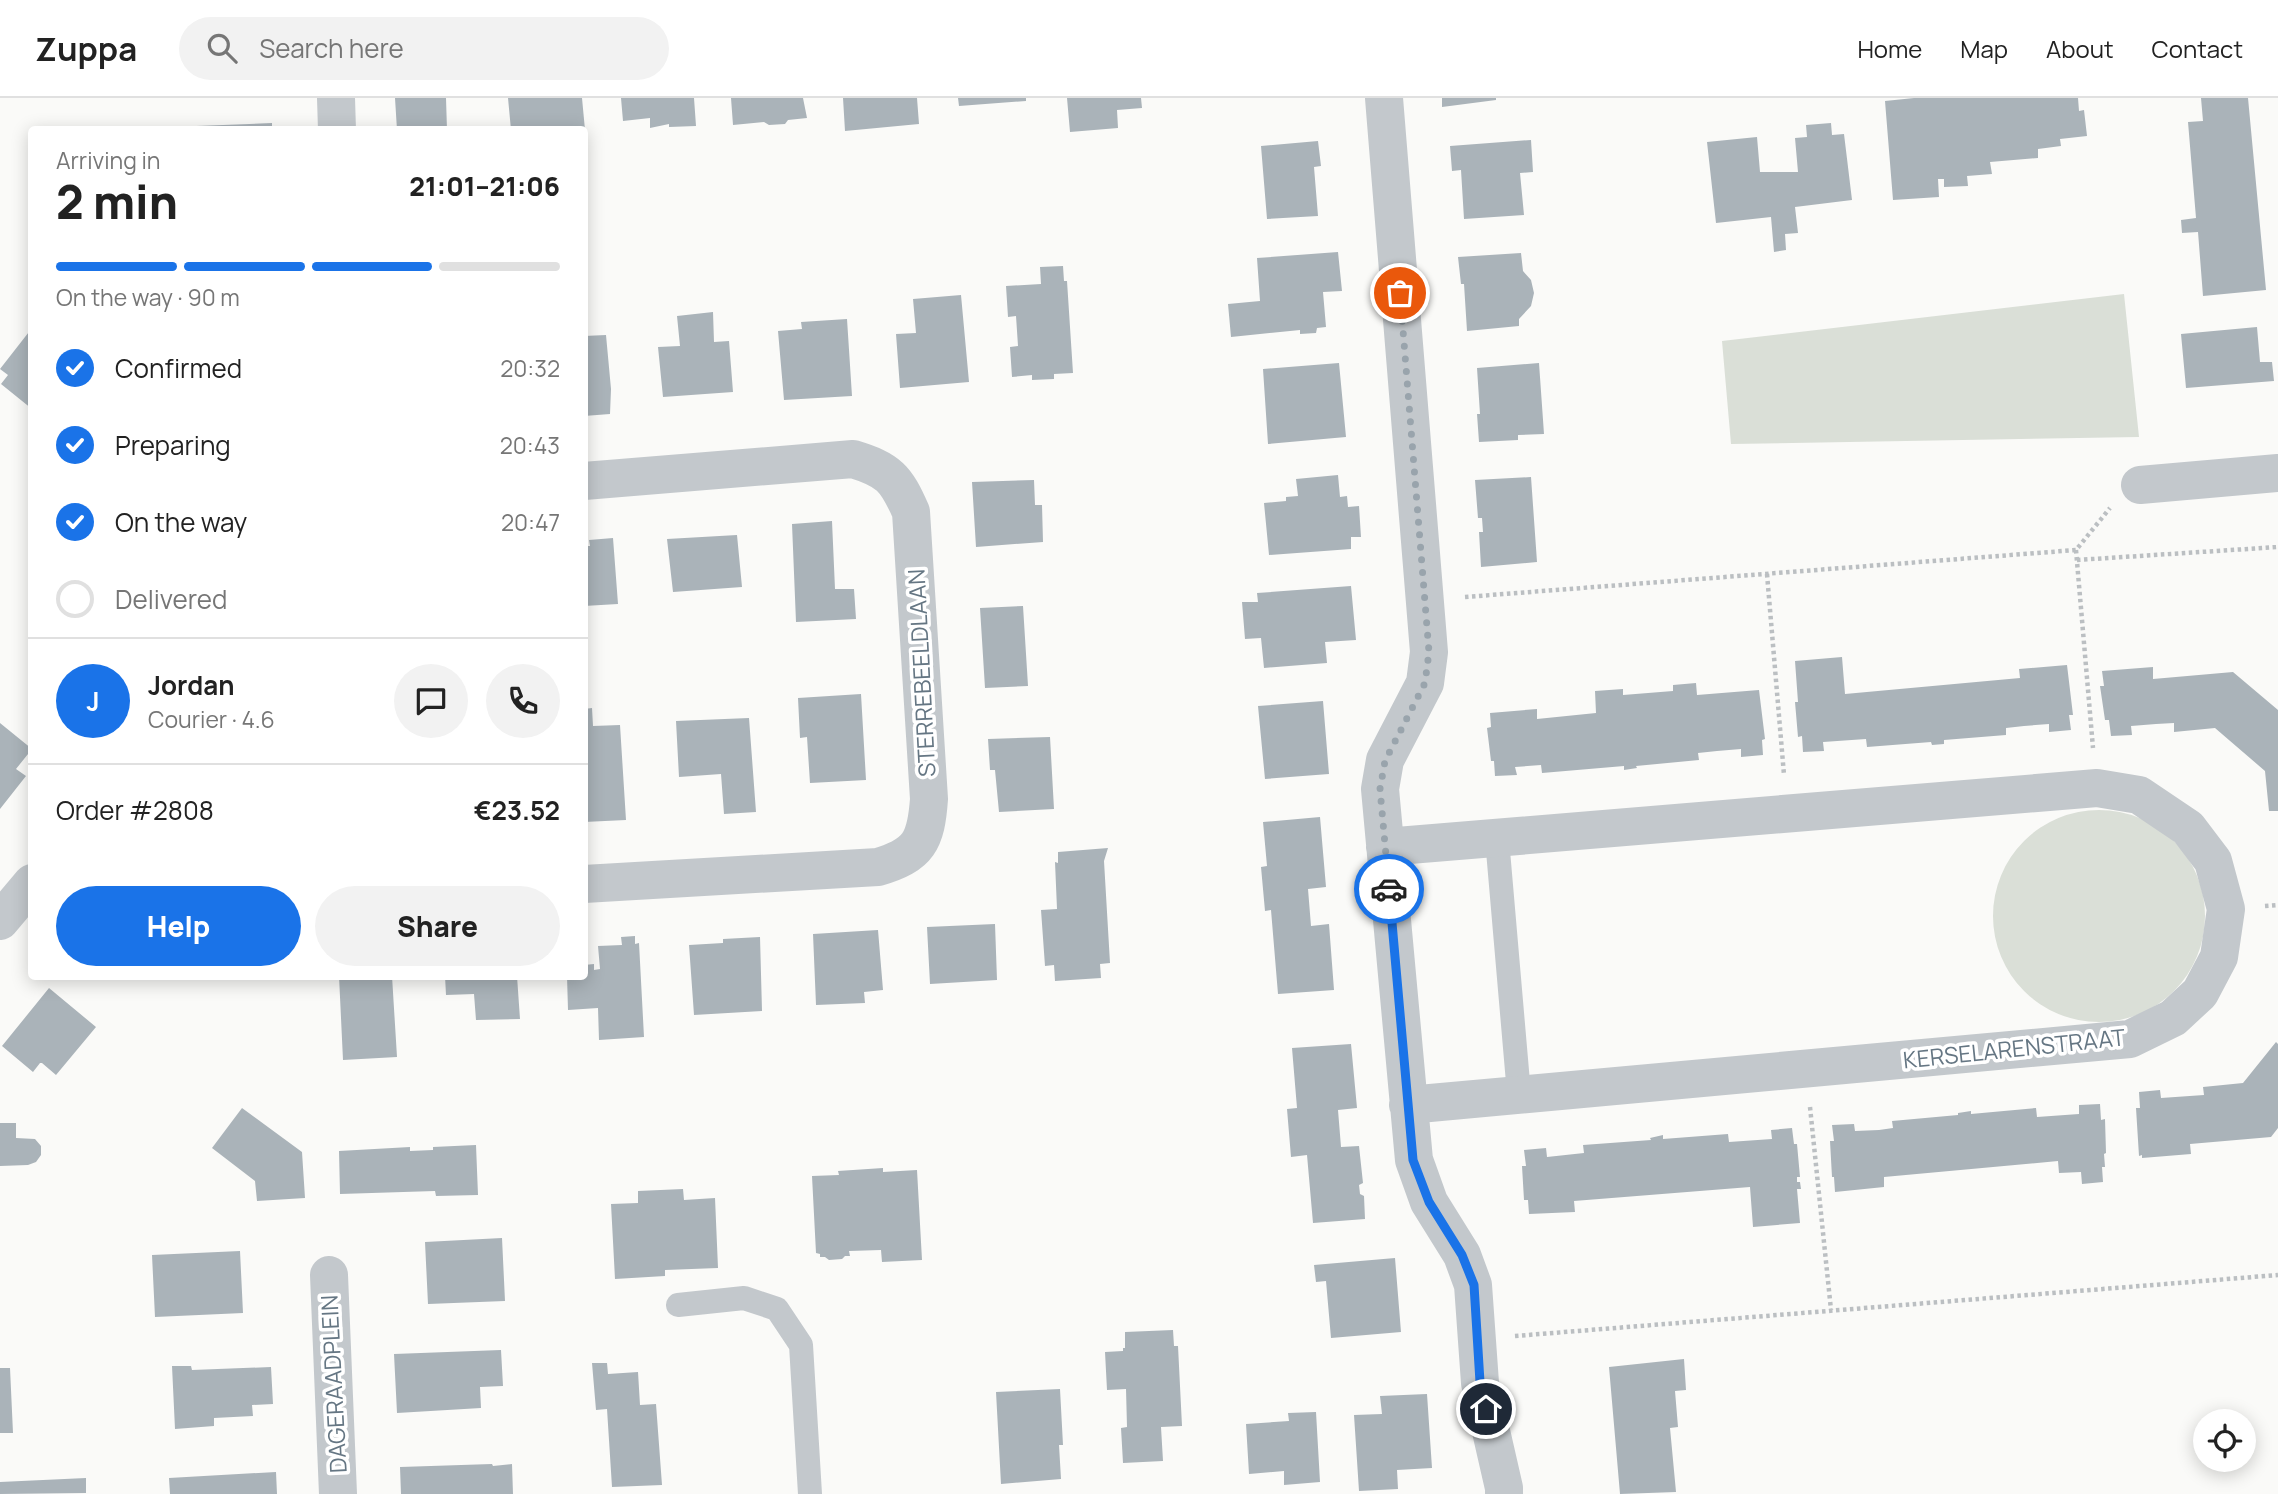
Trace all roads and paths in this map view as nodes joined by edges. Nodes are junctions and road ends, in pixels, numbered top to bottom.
1 (336, 98) edge
2 (1384, 98) edge
3 (337, 126) edge
4 (2278, 472) edge
5 (588, 481) edge
6 (2140, 485) joint
7 (2278, 547) edge
8 (2076, 550) junction
9 (2077, 560) junction
10 (1767, 574) junction
11 (1425, 600) junction
12 (2097, 788) junction
13 (1787, 814) junction
14 (1497, 839) junction
15 (1385, 847) junction
16 (588, 884) edge
17 (28, 888) edge
18 (0, 921) edge
19 (1805, 1068) junction
20 (1519, 1094) junction
21 (1408, 1105) junction
22 (328, 1275) dead end
23 (2278, 1275) edge
24 (678, 1305) dead end
25 (1831, 1310) junction
26 (1476, 1339) junction
27 (338, 1494) edge
28 (810, 1494) edge
29 (1504, 1494) edge

1 - 3 street
2 - 11 street
4 - 6 street
5 - 16 street, STERREBEELDLAAN
6 - 8 path
7 - 9 path
8 - 9 path
8 - 10 path
9 - 12 path
10 - 11 path
10 - 13 path
11 - 15 street
12 - 13 street, KERSELARENSTRAAT
12 - 19 street, KERSELARENSTRAAT
13 - 14 street, KERSELARENSTRAAT
14 - 15 street, KERSELARENSTRAAT
14 - 20 lane
15 - 21 street
17 - 18 street
19 - 20 street, KERSELARENSTRAAT
19 - 25 path
20 - 21 street, KERSELARENSTRAAT
21 - 26 street
22 - 27 street, DAGERAADPLEIN
23 - 25 path
24 - 28 lane
25 - 26 path
26 - 29 street

